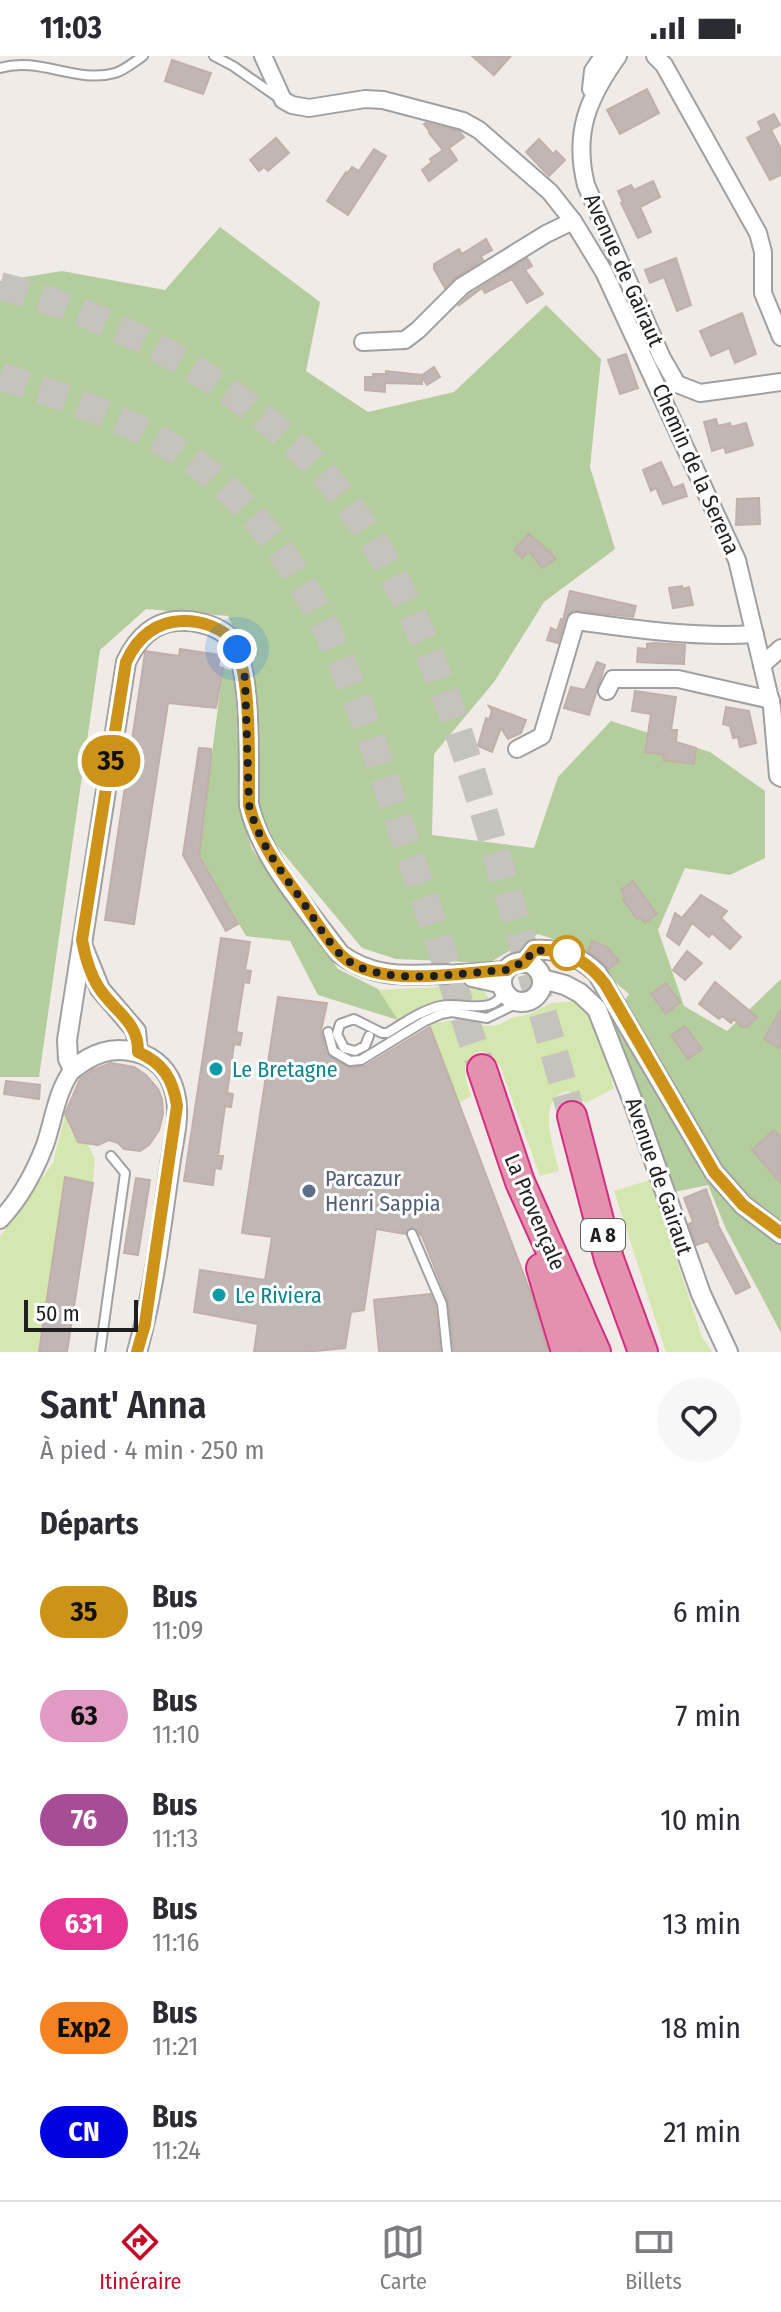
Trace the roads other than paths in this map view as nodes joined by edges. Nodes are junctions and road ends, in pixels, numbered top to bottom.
1 (143, 56) edge
2 (214, 56) edge
3 (263, 56) edge
4 (603, 56) edge
5 (618, 56) edge
6 (655, 56) edge
7 (0, 68) edge
8 (592, 99) junction
9 (283, 100) junction
10 (573, 221) junction
11 (781, 337) edge
12 (363, 342) dead end
13 (781, 382) edge
14 (755, 634) junction
15 (781, 648) edge
16 (762, 665) junction
17 (607, 691) dead end
18 (771, 700) junction
19 (517, 749) dead end
20 (781, 778) edge
21 (82, 940) junction
22 (447, 974) joint
23 (512, 982) junction
24 (540, 986) junction
25 (328, 1032) dead end
26 (369, 1036) dead end
27 (138, 1052) junction
28 (73, 1069) junction
29 (482, 1069) tunnel mouth
30 (572, 1116) tunnel mouth
31 (111, 1156) dead end
32 (520, 1182) junction
33 (0, 1220) edge
34 (412, 1234) dead end
35 (781, 1234) edge
36 (100, 1352) edge
37 (137, 1352) edge
38 (447, 1352) edge
39 (566, 1352) edge
40 (596, 1352) edge
41 (643, 1352) edge
42 (728, 1352) edge

1 - 7 lane
2 - 9 lane
3 - 9 street
4 - 8 street
5 - 8 street, Avenue de Gairaut
6 - 11 street
8 - 13 street, Avenue de Gairaut
9 - 10 street, Chemin de la Serena
10 - 12 street
10 - 14 street, Chemin de la Serena
14 - 16 street, Chemin de la Serena
14 - 19 street
15 - 16 street
16 - 18 street, Chemin de la Serena
17 - 18 street
18 - 20 street, Chemin de la Serena
21 - 22 street
21 - 27 street
21 - 28 street
22 - 23 street
23 - 24 street
23 - 24 street
23 - 25 lane
23 - 26 lane
23 - 35 street, Avenue de Gairaut
24 - 42 street, Avenue de Gairaut
27 - 28 street
27 - 37 street
28 - 33 street
29 - 32 highway, La Provençale / A 8
30 - 41 highway, A 8
31 - 36 lane
32 - 39 highway
32 - 40 highway, La Provençale / A 8
34 - 38 lane

